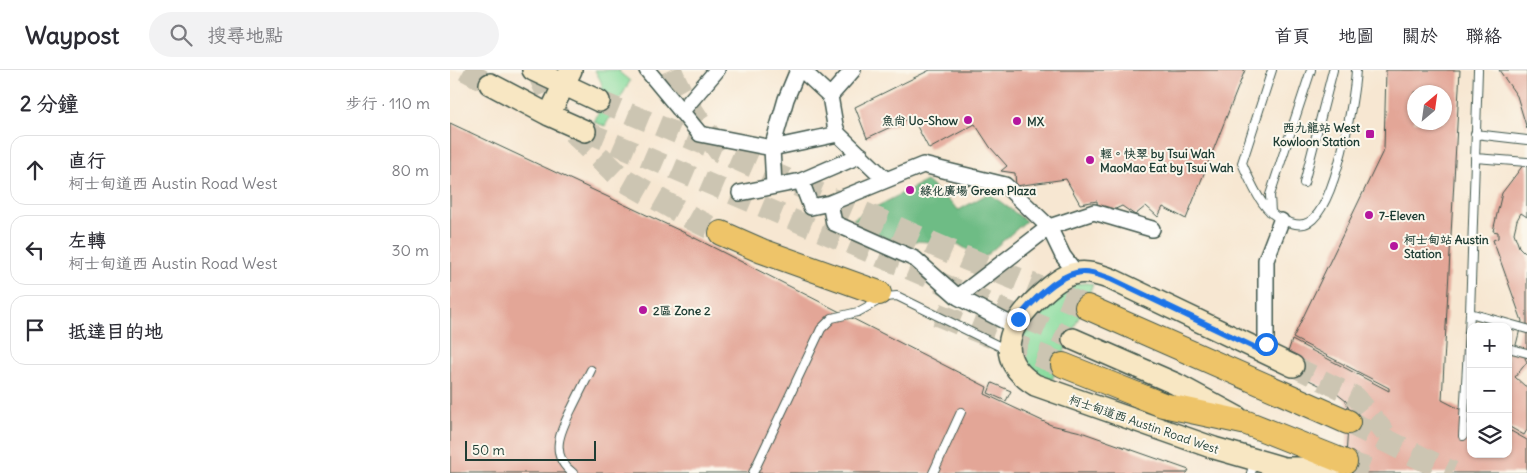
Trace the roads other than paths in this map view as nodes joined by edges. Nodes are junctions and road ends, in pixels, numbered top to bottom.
1 (717, 70) edge
2 (800, 70) edge
3 (852, 70) edge
4 (1272, 70) edge
5 (1311, 70) edge
6 (1333, 70) edge
7 (1356, 70) edge
8 (1478, 70) edge
9 (538, 71) edge
10 (653, 72) edge
11 (567, 77) edge
12 (490, 84) tunnel mouth
13 (830, 96) junction
14 (599, 101) tunnel mouth
15 (681, 112) junction
16 (549, 115) junction
17 (585, 130) tunnel mouth
18 (838, 134) junction
19 (1475, 134) junction
20 (1527, 140) edge
21 (772, 148) junction
22 (861, 155) junction
23 (1475, 158) junction
24 (1527, 162) edge
25 (886, 180) junction
26 (801, 181) junction
27 (1304, 183) dead end
28 (774, 186) junction
29 (740, 193) dead end
30 (830, 204) junction
31 (1276, 217) junction
32 (1049, 227) junction
33 (1152, 229) dead end
34 (721, 233) tunnel mouth
35 (1076, 272) junction
36 (879, 294) dead end
37 (958, 297) junction
38 (1087, 307) tunnel mouth
39 (1470, 313) junction
40 (1470, 323) edge
41 (1014, 326) junction
42 (1527, 328) edge
43 (1073, 339) tunnel mouth
44 (1512, 349) edge
45 (1009, 351) junction
46 (1264, 352) junction
47 (1527, 353) edge
48 (1062, 364) tunnel mouth
49 (1293, 366) tunnel mouth
50 (1468, 368) edge
51 (591, 370) dead end
52 (961, 412) dead end
53 (1348, 422) tunnel mouth
54 (1247, 423) junction
55 (1463, 436) dead end
56 (1345, 462) joint
57 (1253, 467) edge
58 (572, 473) edge
59 (753, 473) edge
60 (933, 473) edge

1 - 15 street
2 - 13 street
2 - 21 street
3 - 13 street
4 - 31 lane
5 - 31 lane
6 - 27 lane
7 - 31 lane
8 - 19 lane
9 - 11 street
10 - 15 street
11 - 14 street
11 - 16 street
12 - 16 street
13 - 18 street
15 - 21 street
16 - 17 street
18 - 21 street
18 - 22 street
19 - 20 lane
19 - 23 lane
21 - 28 street
22 - 25 street
22 - 26 street
23 - 24 lane
23 - 39 lane
25 - 30 street
25 - 32 street
26 - 28 street
26 - 30 street
28 - 29 street
30 - 37 street
31 - 46 street
32 - 33 street
32 - 35 street
32 - 37 street
34 - 36 main road
35 - 41 street
35 - 46 street
37 - 41 street
38 - 53 main road
39 - 40 lane
39 - 42 lane
41 - 45 street
43 - 54 street, 柯士甸道西 Austin Road West
44 - 47 lane
45 - 57 street, 柯士甸道西 Austin Road West
45 - 59 lane
46 - 49 street
48 - 54 main road
50 - 55 lane
51 - 58 lane
52 - 60 lane
54 - 56 main road, 柯士甸道西 Austin Road West
56 - 57 street, 柯士甸道西 Austin Road West

